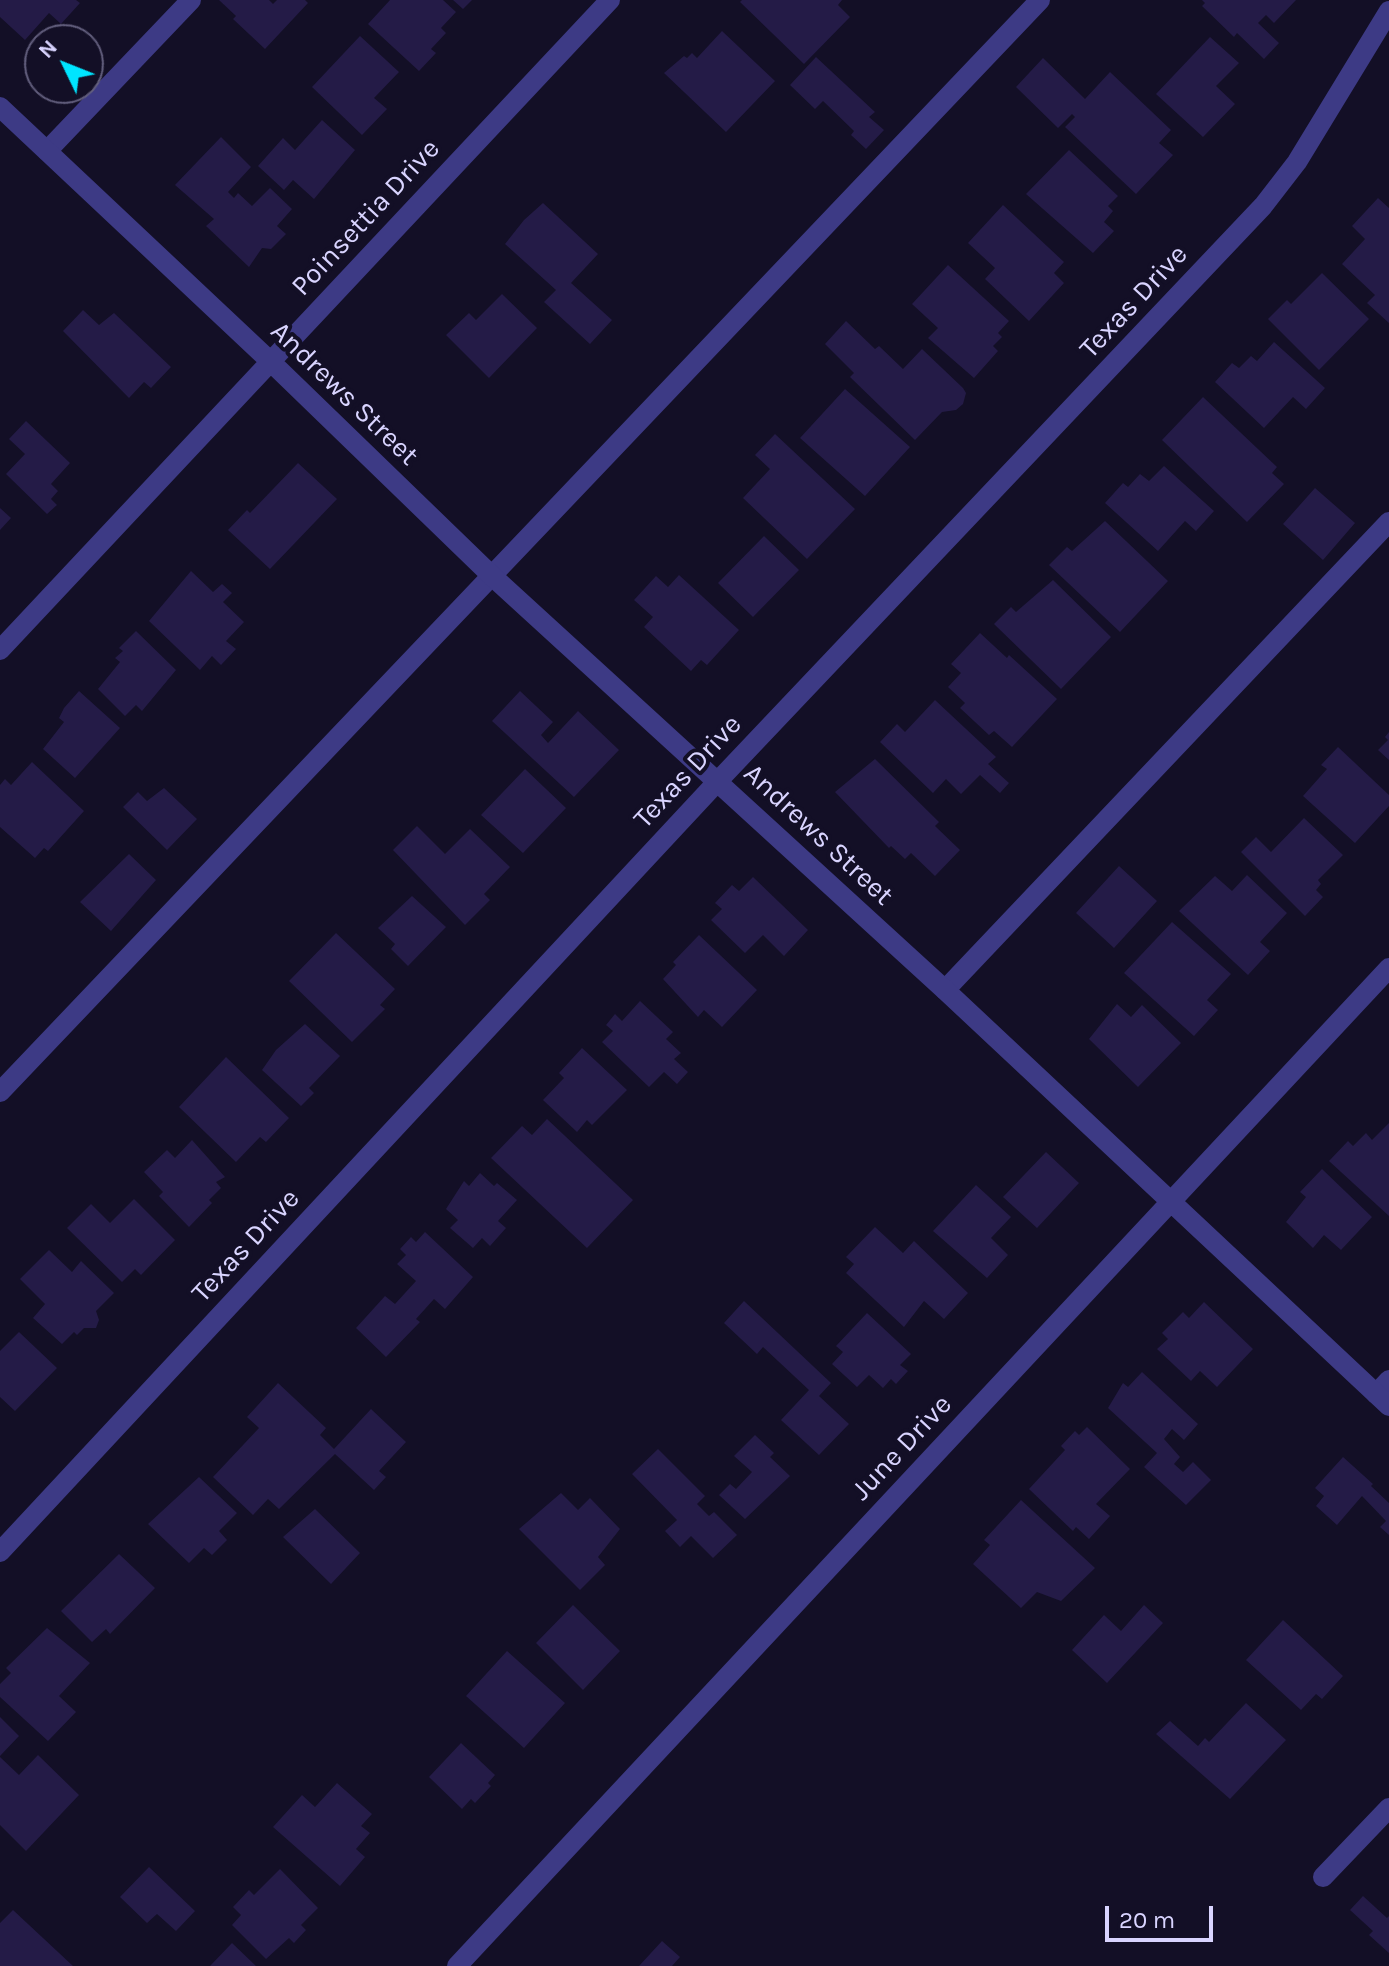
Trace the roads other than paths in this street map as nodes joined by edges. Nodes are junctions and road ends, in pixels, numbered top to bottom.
1 (191, 0) edge
2 (610, 0) edge
3 (1040, 0) edge
4 (1389, 11) edge
5 (0, 107) edge
6 (47, 151) junction
7 (270, 361) junction
8 (1389, 522) edge
9 (491, 575) junction
10 (0, 650) edge
11 (718, 781) junction
12 (1389, 968) edge
13 (945, 990) junction
14 (0, 1092) edge
15 (1170, 1202) junction
16 (1385, 1393) edge
17 (0, 1552) edge
18 (1389, 1808) edge
19 (1323, 1877) dead end
20 (457, 1966) edge

1 - 6 street
2 - 7 street, Poinsettia Drive
3 - 9 street
4 - 11 street, Texas Drive
5 - 6 street, Andrews Street
6 - 7 street, Andrews Street
7 - 9 street, Andrews Street
7 - 10 street, Poinsettia Drive
8 - 13 street
9 - 11 street, Andrews Street
9 - 14 street
11 - 13 street, Andrews Street
11 - 17 street, Texas Drive
12 - 15 street, June Drive
13 - 15 street, Andrews Street
15 - 16 street, Andrews Street
15 - 20 street, June Drive
18 - 19 street

